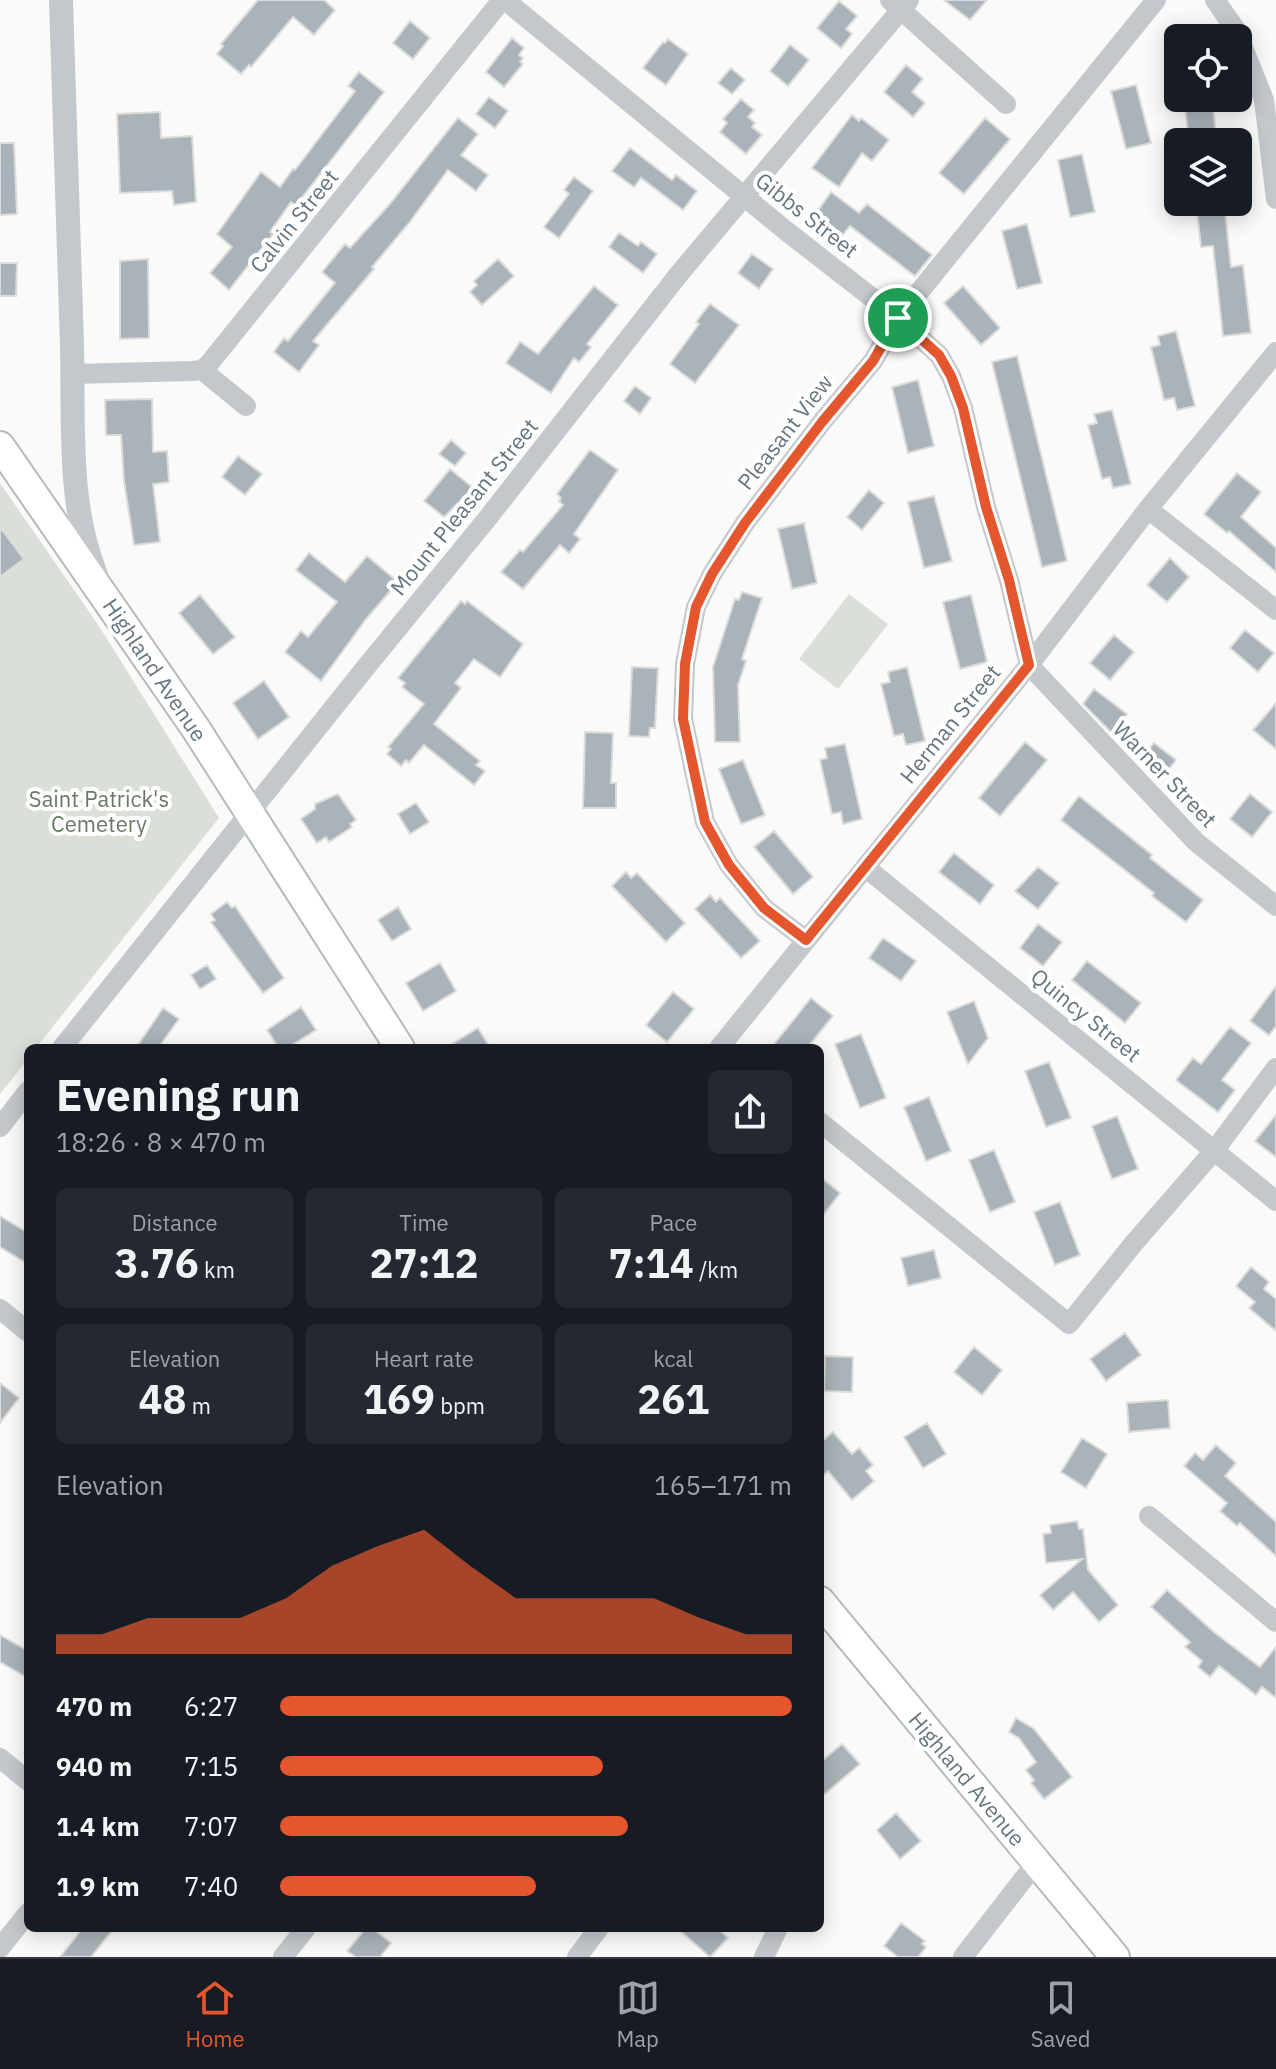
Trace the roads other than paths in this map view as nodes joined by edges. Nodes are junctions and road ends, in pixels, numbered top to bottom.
1 (61, 0) edge
2 (504, 0) edge
3 (1156, 0) edge
4 (1215, 0) edge
5 (900, 3) edge
6 (1006, 104) dead end
7 (744, 196) junction
8 (1276, 199) edge
9 (898, 318) junction
10 (1276, 352) edge
11 (202, 370) junction
12 (73, 374) junction
13 (246, 406) dead end
14 (0, 446) edge
15 (1148, 509) junction
16 (105, 597) junction
17 (1276, 610) edge
18 (1029, 665) junction
19 (250, 814) junction
20 (865, 867) junction
21 (1276, 906) edge
22 (806, 940) junction
23 (65, 1044) edge
24 (397, 1044) edge
25 (727, 1044) edge
26 (1276, 1068) edge
27 (24, 1096) edge
28 (824, 1125) edge
29 (0, 1127) edge
30 (1214, 1151) junction
31 (1276, 1201) edge
32 (0, 1309) edge
33 (24, 1329) edge
34 (1149, 1516) dead end
35 (824, 1606) edge
36 (1276, 1622) edge
37 (0, 1758) edge
38 (24, 1778) edge
39 (1036, 1863) junction
40 (24, 1918) edge
41 (303, 1932) edge
42 (596, 1932) edge
43 (776, 1932) edge
44 (0, 1948) edge
45 (283, 1957) edge
46 (577, 1957) edge
47 (764, 1957) edge
48 (963, 1957) edge
49 (1115, 1957) edge

1 - 12 street, Highland Avenue
2 - 7 street, Gibbs Street
2 - 11 street, Calvin Street
3 - 9 street, Pleasant View
4 - 8 street
5 - 6 street
5 - 7 street, Mount Pleasant Street
7 - 9 street, Gibbs Street
7 - 19 street, Mount Pleasant Street
9 - 18 street, Gibbs Street
9 - 22 street, Pleasant View
10 - 15 street, Herman Street
11 - 12 street
11 - 13 street
12 - 16 street, Highland Avenue
14 - 16 main road
15 - 17 street
15 - 18 street, Herman Street
16 - 19 main road, Highland Avenue
18 - 20 street, Herman Street
18 - 21 street, Warner Street
19 - 23 street, Mount Pleasant Street
19 - 24 main road, Highland Avenue
20 - 22 street, Herman Street
20 - 30 street, Quincy Street
22 - 25 street, Herman Street
26 - 30 street
27 - 29 street
28 - 30 street
30 - 31 street, Quincy Street
32 - 33 street
34 - 36 street
35 - 39 main road, Highland Avenue
37 - 38 street
39 - 48 street
39 - 49 main road, Highland Avenue
40 - 44 street
41 - 45 street
42 - 46 street
43 - 47 street

